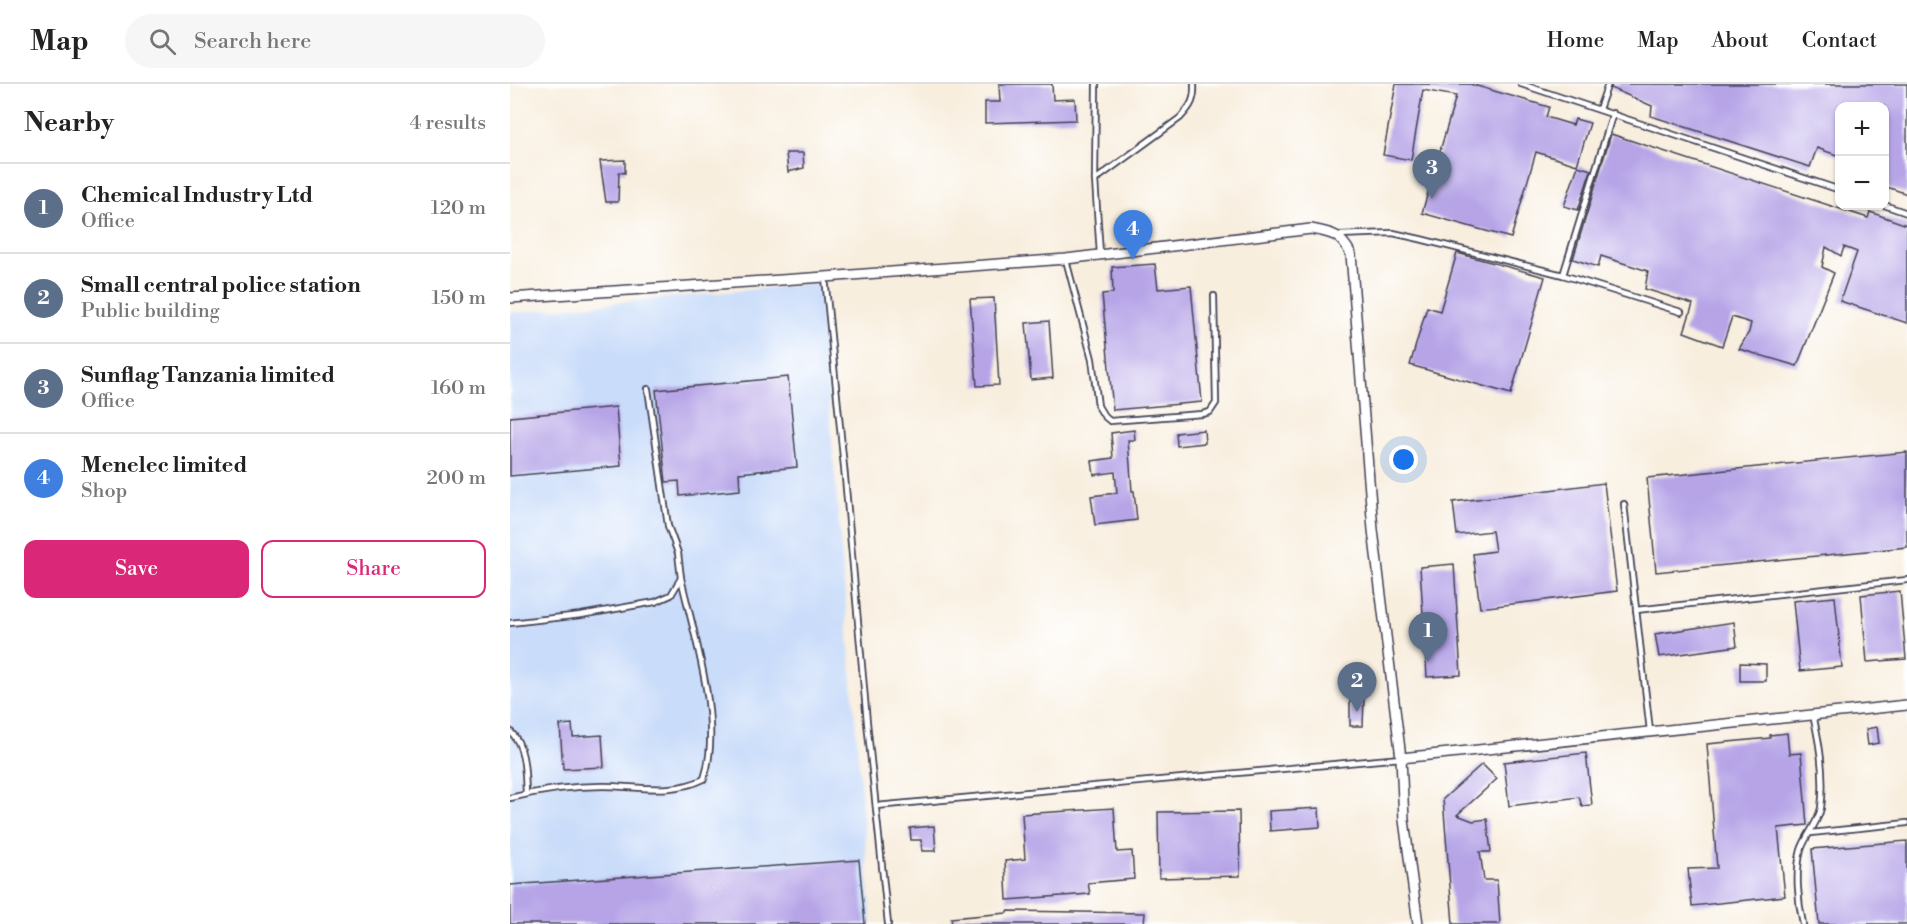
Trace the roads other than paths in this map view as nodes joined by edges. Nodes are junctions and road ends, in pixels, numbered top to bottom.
1 (1096, 84) edge
2 (1194, 84) edge
3 (1521, 84) edge
4 (1608, 84) edge
5 (1599, 109) junction
6 (1613, 113) junction
7 (1095, 180) junction
8 (1835, 189) edge
9 (1889, 207) edge
10 (1907, 213) edge
11 (1336, 235) junction
12 (1100, 254) junction
13 (1066, 259) junction
14 (1563, 275) junction
15 (825, 278) junction
16 (1214, 296) dead end
17 (510, 298) edge
18 (1681, 312) dead end
19 (648, 389) dead end
20 (1624, 504) dead end
21 (681, 578) junction
22 (1907, 580) edge
23 (1636, 610) junction
24 (510, 623) edge
25 (1907, 705) edge
26 (1813, 715) junction
27 (510, 731) edge
28 (1650, 732) junction
29 (1401, 758) junction
30 (526, 794) junction
31 (510, 798) edge
32 (876, 806) junction
33 (1907, 824) edge
34 (1811, 833) junction
35 (888, 924) edge
36 (1418, 924) edge
37 (1803, 924) edge

1 - 7 lane
2 - 7 lane
3 - 5 lane
4 - 5 lane
5 - 6 lane
6 - 8 lane
6 - 14 lane
7 - 12 lane
9 - 10 lane
11 - 12 street
11 - 14 lane
11 - 29 street
12 - 13 street
13 - 15 street
13 - 16 lane
14 - 18 lane
15 - 17 street
15 - 32 lane
19 - 21 lane
20 - 23 lane
21 - 24 lane
21 - 30 lane
22 - 23 lane
23 - 28 lane
25 - 26 street
26 - 28 street
26 - 34 lane
27 - 30 lane
28 - 29 street
29 - 32 lane
29 - 36 street
30 - 31 lane
32 - 35 lane
33 - 34 lane
34 - 37 lane

